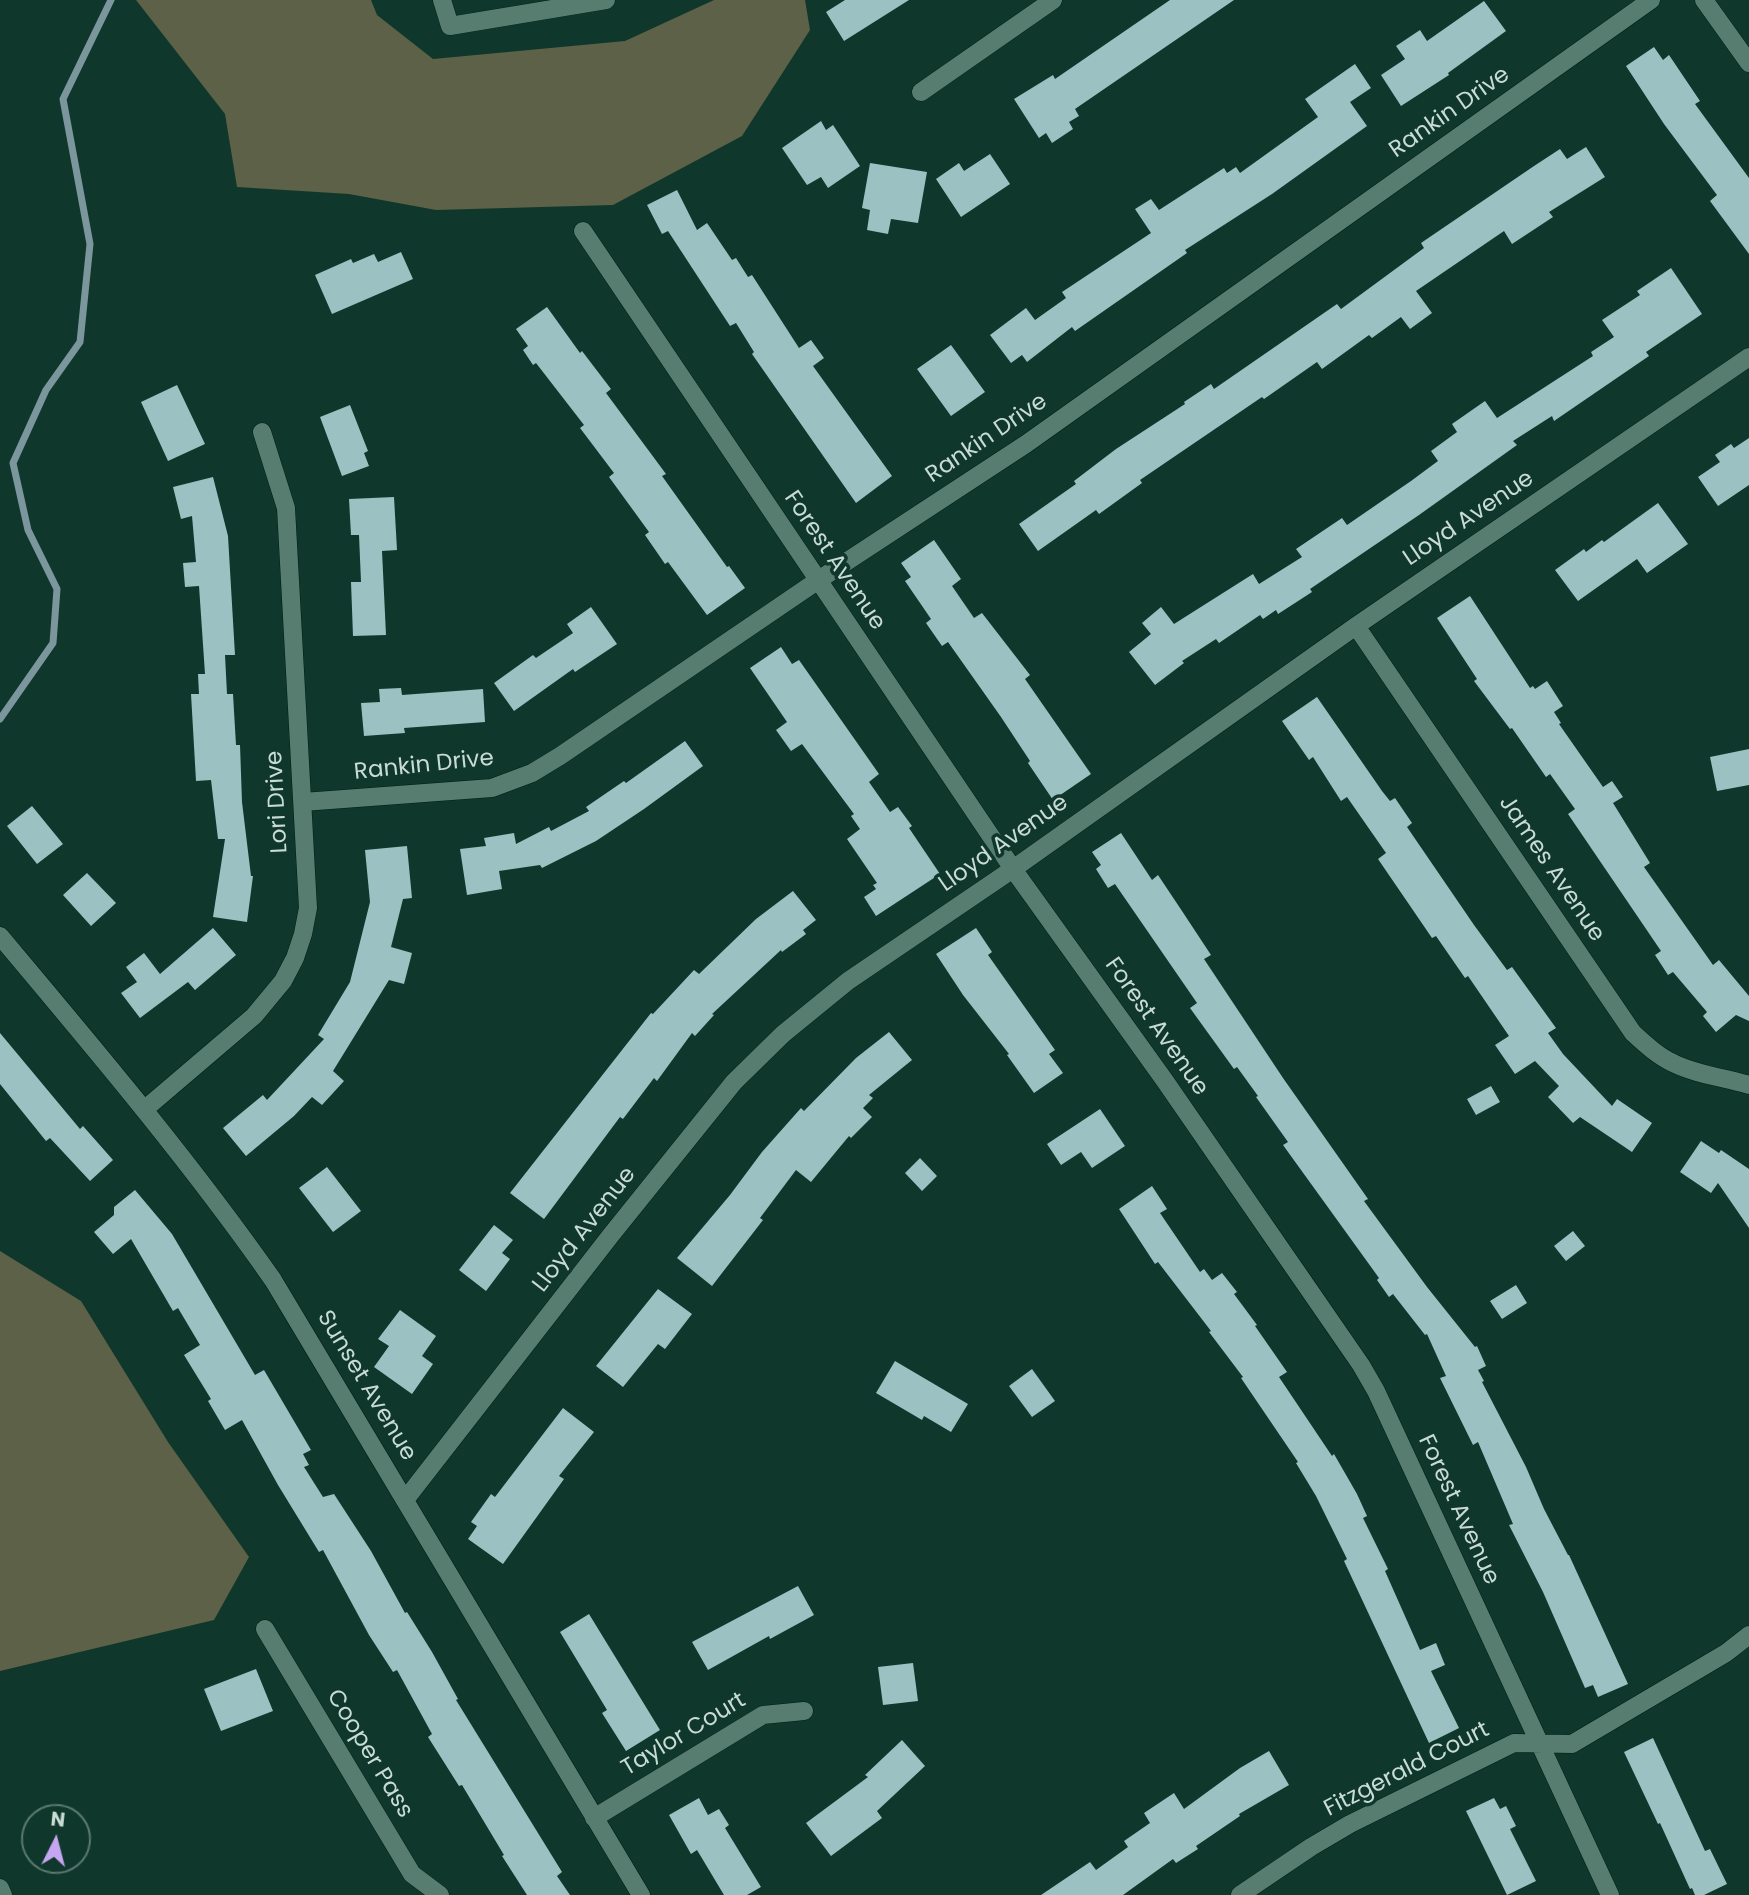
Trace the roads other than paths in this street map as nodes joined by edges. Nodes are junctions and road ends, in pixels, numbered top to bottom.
1 (442, 0) edge
2 (606, 0) edge
3 (1054, 0) edge
4 (1651, 0) edge
5 (1704, 0) edge
6 (1749, 63) edge
7 (921, 92) dead end
8 (583, 232) dead end
9 (1749, 357) edge
10 (262, 432) dead end
11 (817, 581) junction
12 (1356, 626) junction
13 (303, 802) junction
14 (1013, 869) junction
15 (0, 936) edge
16 (1749, 1085) edge
17 (145, 1108) junction
18 (405, 1500) junction
19 (265, 1629) dead end
20 (1749, 1635) edge
21 (804, 1711) dead end
22 (1539, 1743) junction
23 (594, 1818) junction
24 (0, 1888) edge
25 (3, 1895) edge
26 (440, 1895) edge
27 (641, 1895) edge
28 (1240, 1895) edge
29 (1610, 1895) edge

1 - 2 street
3 - 7 street
4 - 11 street, Rankin Drive
5 - 6 street
8 - 11 street, Forest Avenue
9 - 12 street, Lloyd Avenue
10 - 13 street, Lori Drive
11 - 13 street, Rankin Drive
11 - 14 street, Forest Avenue
12 - 14 street, Lloyd Avenue
12 - 16 street, James Avenue
13 - 17 street, Lori Drive
14 - 18 street, Lloyd Avenue
14 - 22 street, Forest Avenue
15 - 17 street, Sunset Avenue
17 - 18 street, Sunset Avenue
18 - 23 street, Sunset Avenue
19 - 26 street, Cooper Pass
20 - 22 street, Fitzgerald Court
21 - 23 street, Taylor Court
22 - 28 street, Fitzgerald Court
22 - 29 street, Forest Avenue
23 - 27 street, Sunset Avenue
24 - 25 street

